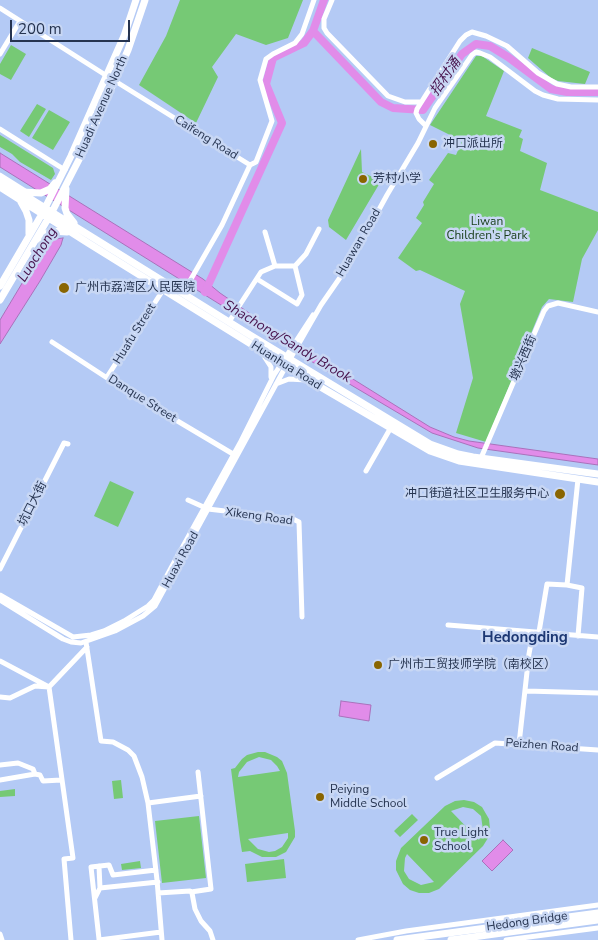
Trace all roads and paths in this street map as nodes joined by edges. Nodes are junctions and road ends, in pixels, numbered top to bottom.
1 (136, 0) edge
2 (145, 0) edge
3 (314, 0) edge
4 (332, 0) edge
5 (0, 8) edge
6 (20, 21) junction
7 (0, 54) edge
8 (107, 76) junction
9 (114, 81) junction
10 (598, 86) edge
11 (598, 100) edge
12 (420, 104) junction
13 (426, 126) junction
14 (0, 129) edge
15 (250, 166) junction
16 (0, 175) edge
17 (64, 179) junction
18 (0, 180) edge
19 (0, 187) edge
20 (23, 193) junction
21 (47, 213) junction
22 (59, 224) junction
23 (71, 229) junction
24 (319, 229) dead end
25 (265, 232) dead end
26 (32, 239) junction
27 (275, 266) junction
28 (295, 266) junction
29 (257, 279) junction
30 (0, 286) edge
31 (163, 290) junction
32 (183, 294) junction
33 (0, 300) edge
34 (598, 312) edge
35 (229, 322) junction
36 (52, 342) dead end
37 (259, 349) junction
38 (287, 358) junction
39 (107, 377) junction
40 (310, 381) junction
41 (273, 383) junction
42 (390, 429) junction
43 (68, 444) dead end
44 (233, 454) junction
45 (482, 455) junction
46 (366, 470) dead end
47 (598, 474) edge
48 (578, 479) junction
49 (598, 482) edge
50 (188, 500) dead end
51 (206, 508) junction
52 (0, 570) edge
53 (567, 586) junction
54 (0, 595) edge
55 (0, 600) edge
56 (302, 617) dead end
57 (448, 625) dead end
58 (536, 632) junction
59 (578, 636) junction
60 (598, 637) edge
61 (86, 645) junction
62 (0, 660) edge
63 (49, 687) junction
64 (526, 690) junction
65 (598, 693) edge
66 (0, 696) edge
67 (519, 744) junction
68 (598, 750) edge
69 (0, 765) edge
70 (198, 772) dead end
71 (35, 774) junction
72 (436, 778) dead end
73 (0, 780) edge
74 (61, 780) junction
75 (201, 796) junction
76 (148, 803) junction
77 (100, 866) junction
78 (156, 870) junction
79 (158, 882) junction
80 (100, 888) junction
81 (191, 892) junction
82 (158, 894) junction
83 (94, 898) junction
84 (598, 905) edge
85 (592, 906) junction
86 (598, 911) edge
87 (598, 920) edge
88 (598, 927) edge
89 (161, 932) junction
90 (480, 932) junction
91 (0, 934) edge
92 (2, 940) edge
93 (71, 940) edge
94 (99, 940) edge
95 (162, 940) edge
96 (213, 940) edge
97 (358, 940) edge
98 (397, 940) edge
99 (451, 940) edge
100 (506, 940) edge

1 - 8 main road, Huadi Avenue North
2 - 9 main road, Huadi Avenue North
3 - 15 street
4 - 12 street
5 - 6 street
6 - 7 street
6 - 8 street
8 - 17 main road, Huadi Avenue North
9 - 15 street, Caifeng Road
9 - 17 main road, Huadi Avenue North
10 - 12 street
11 - 13 street, Huawan Road
12 - 13 street
13 - 38 street, Huawan Road
14 - 17 street
15 - 32 street, Caifeng Road
16 - 20 street
17 - 20 main road
17 - 21 main road, Huadi Avenue North
17 - 23 main road
18 - 20 main road, Huanhua Road
19 - 20 main road, Huanhua Road
20 - 21 main road, Huanhua Road
20 - 21 main road, Huanhua Road
20 - 26 main road
21 - 22 main road, Huanhua Road
21 - 26 main road, Huadi Avenue North
22 - 23 main road
22 - 23 main road, Huanhua Road
22 - 26 main road
23 - 31 main road, Huanhua Road
23 - 32 main road, Huanhua Road
24 - 28 street
25 - 27 street
26 - 30 main road
26 - 33 main road
27 - 28 street
27 - 29 street
28 - 29 street
29 - 35 street
31 - 37 main road, Huanhua Road
31 - 39 street, Huafu Street
32 - 35 main road, Huanhua Road
34 - 45 street, 墩兴西街
35 - 38 main road, Huanhua Road
36 - 39 street, Danque Street
37 - 38 main road, Huanhua Road
37 - 41 street
38 - 40 main road, Huanhua Road
38 - 41 street, Huaxi Road
38 - 45 main road, Huanhua Road
39 - 44 street, Danque Street
40 - 41 street
40 - 42 main road, Huanhua Road
41 - 44 street, Huaxi Road
41 - 51 street, Huaxi Road
42 - 46 street
42 - 48 main road, Huanhua Road
43 - 52 street, 坑口大街
44 - 51 street, Huaxi Road
45 - 47 main road, Huanhua Road
48 - 49 main road, Huanhua Road
48 - 53 street
50 - 51 street, Xikeng Road
51 - 54 street, Huaxi Road
51 - 56 street, Xikeng Road
51 - 61 street, Huaxi Road
53 - 58 street
53 - 59 street
55 - 61 street, Huaxi Road
57 - 58 street
58 - 59 street
58 - 64 street
59 - 60 street
61 - 63 street
61 - 76 street
62 - 63 street
63 - 66 street
63 - 74 street
64 - 65 street
64 - 67 street
67 - 68 street, Peizhen Road
67 - 72 street, Peizhen Road
69 - 71 street
70 - 75 street
71 - 73 street
71 - 74 street
74 - 93 street
75 - 76 street
75 - 81 street
76 - 78 street
77 - 78 street
77 - 80 street
77 - 83 street
78 - 79 street
79 - 80 street
79 - 82 street
80 - 83 street
81 - 82 street
81 - 96 street
82 - 89 street
83 - 94 street
84 - 85 street
85 - 86 street
85 - 97 street
86 - 90 main road, Hedong Bridge
87 - 90 main road, Hedong Bridge
88 - 100 street
89 - 94 street
89 - 95 street
90 - 98 main road, Hedong Bridge
90 - 99 main road, Hedong Bridge
91 - 92 street

